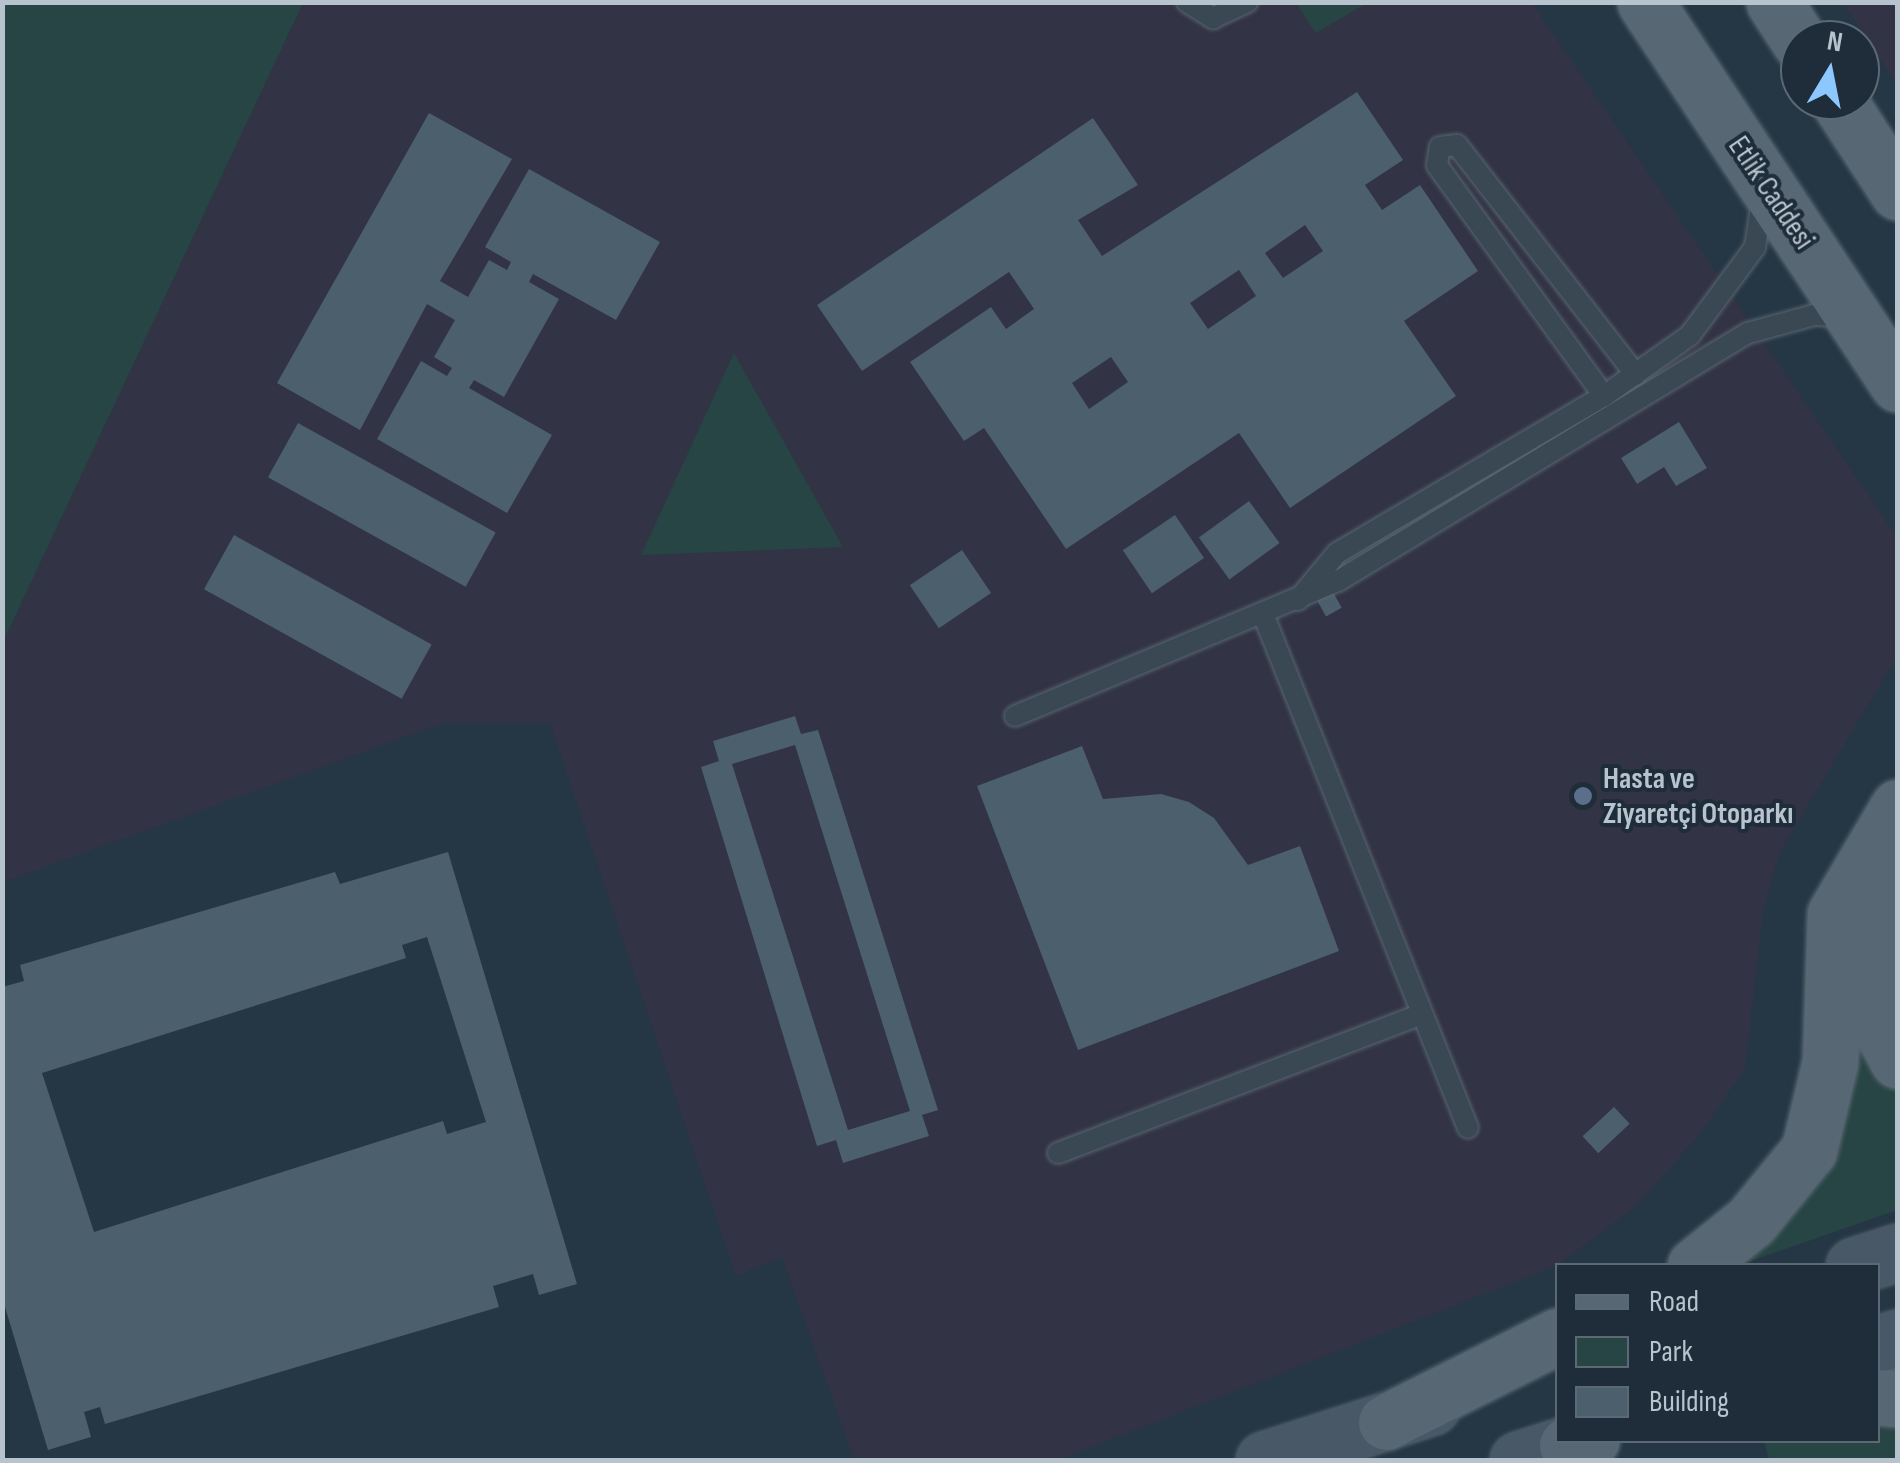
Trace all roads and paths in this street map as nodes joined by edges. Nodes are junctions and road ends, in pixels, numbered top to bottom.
1 (1187, 2) edge
2 (1248, 2) edge
3 (1645, 2) edge
4 (1851, 120) edge
5 (1761, 179) junction
6 (1898, 192) edge
7 (1852, 316) junction
8 (1636, 375) junction
9 (1898, 384) edge
10 (1604, 396) junction
11 (1298, 600) junction
12 (1263, 614) junction
13 (1015, 716) dead end
14 (1898, 807) edge
15 (1898, 891) edge
16 (1420, 1015) junction
17 (1898, 1061) edge
18 (1468, 1128) dead end
19 (1058, 1153) dead end
20 (1898, 1252) edge
21 (1699, 1263) edge
22 (1863, 1263) edge
23 (1555, 1338) edge
24 (1555, 1365) edge
25 (1386, 1422) junction
26 (1264, 1460) edge

1 - 2 lane
3 - 5 main road, Etlik Caddesi
4 - 6 main road
5 - 7 main road, Etlik Caddesi
5 - 8 lane
7 - 9 main road, Etlik Caddesi
7 - 11 lane
8 - 10 lane
8 - 10 lane
10 - 11 lane
11 - 12 lane
12 - 13 lane
12 - 16 lane
14 - 21 main road
15 - 17 main road
16 - 18 lane
16 - 19 lane
20 - 22 main road
23 - 25 main road
24 - 25 main road
25 - 26 main road

